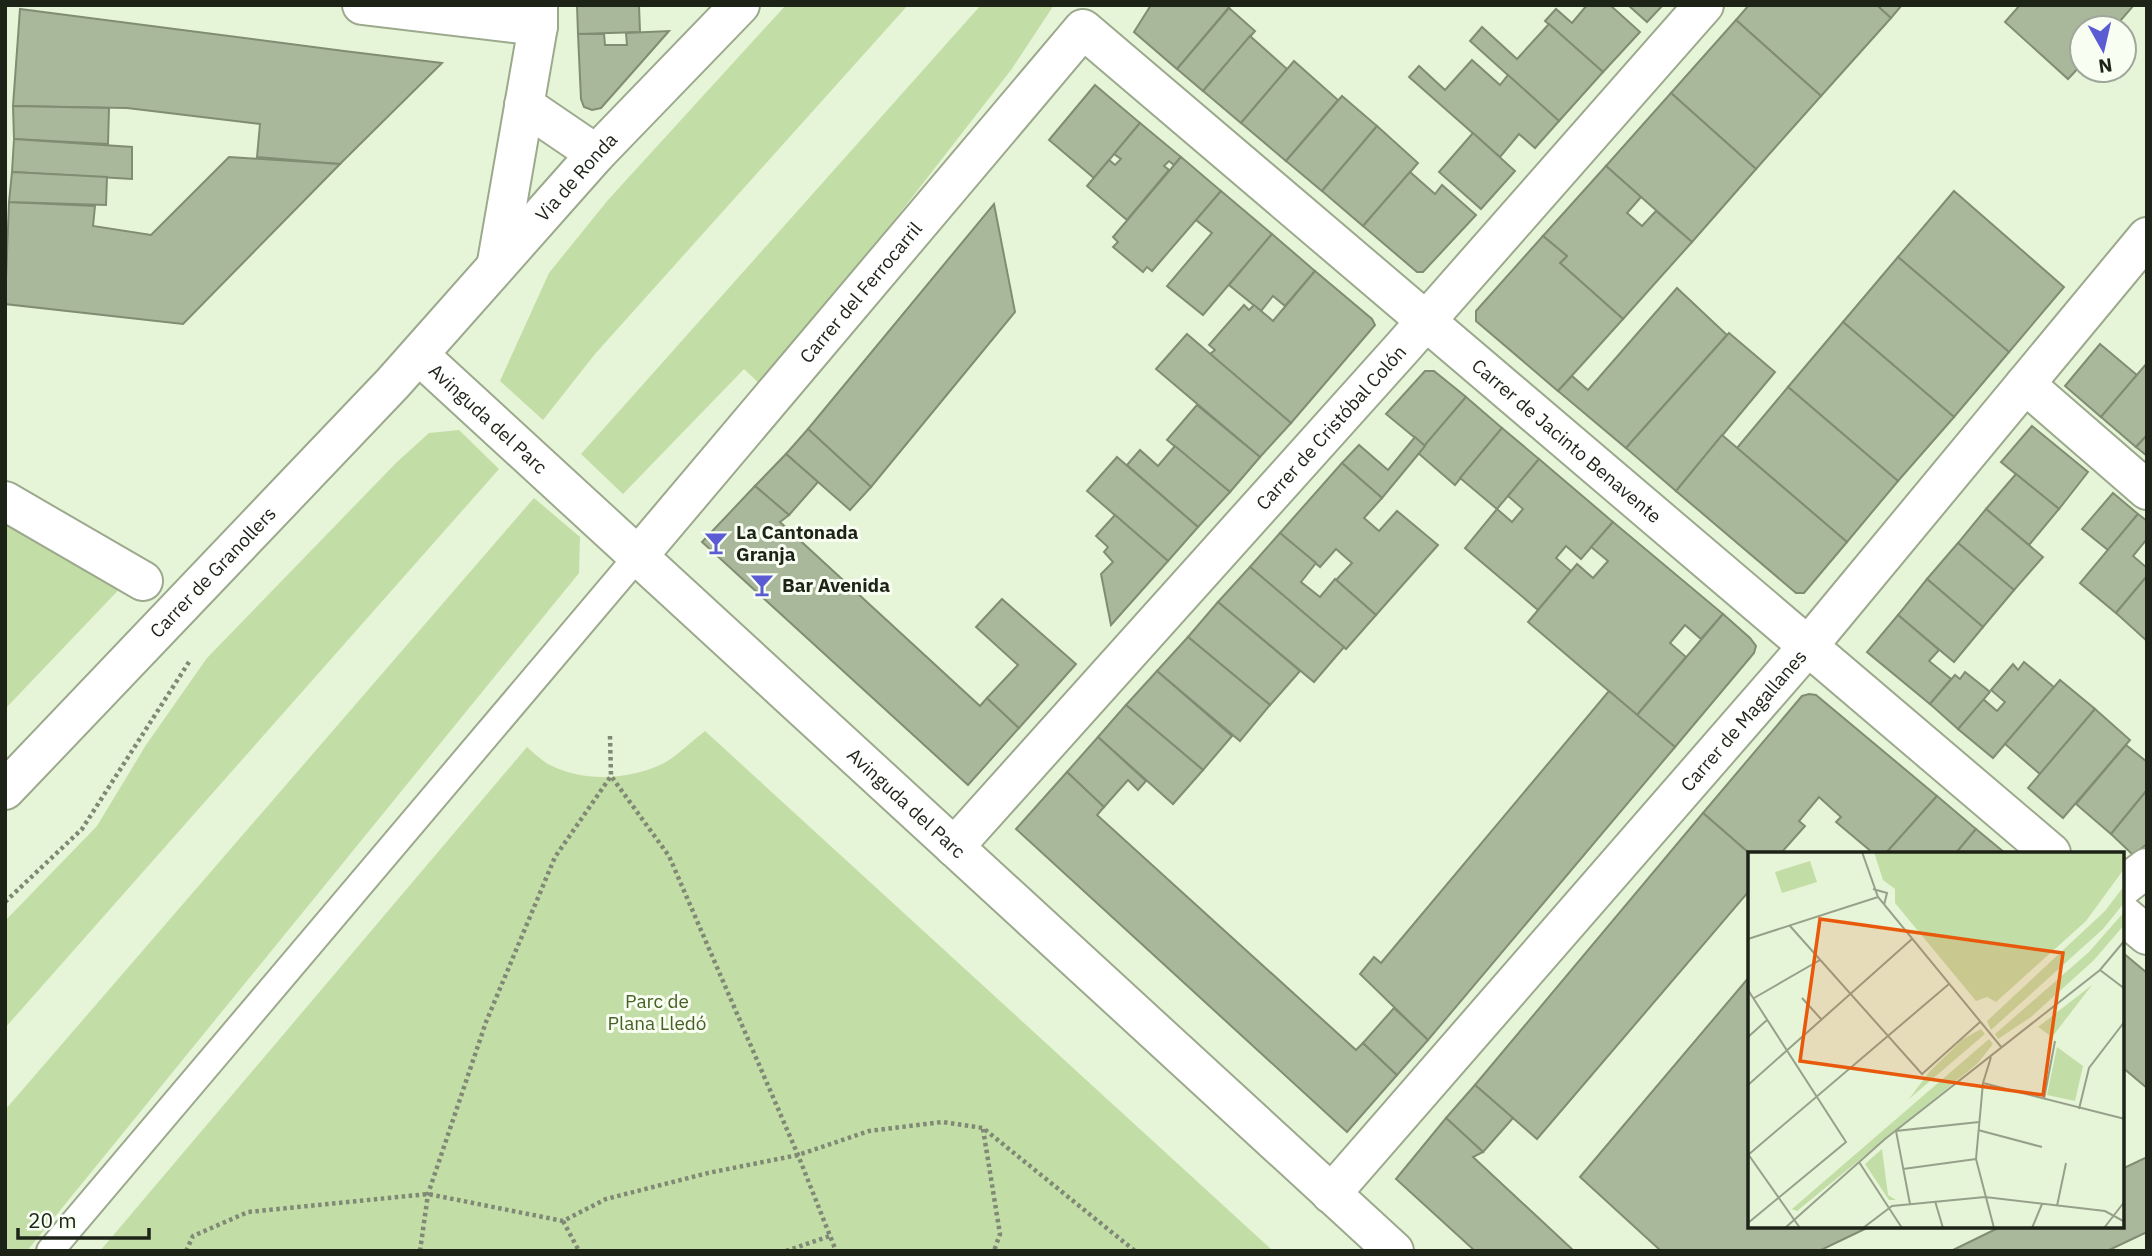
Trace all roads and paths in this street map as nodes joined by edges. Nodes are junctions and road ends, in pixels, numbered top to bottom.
1 (362, 5) edge
2 (740, 5) edge
3 (1704, 5) edge
4 (538, 16) edge
5 (1083, 29) joint
6 (524, 105) junction
7 (596, 154) junction
8 (2147, 237) edge
9 (497, 262) junction
10 (1426, 321) junction
11 (419, 355) junction
12 (2025, 384) junction
13 (2147, 490) edge
14 (5, 501) edge
15 (638, 556) junction
16 (142, 581) dead end
17 (1808, 646) junction
18 (195, 652) dead end
19 (610, 736) dead end
20 (611, 776) junction
21 (5, 790) edge
22 (954, 846) junction
23 (2050, 852) edge
24 (2147, 868) edge
25 (2124, 885) edge
26 (5, 902) edge
27 (2124, 916) edge
28 (2147, 935) edge
29 (983, 1128) junction
30 (799, 1155) junction
31 (428, 1194) junction
32 (1332, 1194) junction
33 (563, 1221) junction
34 (830, 1236) junction
35 (50, 1251) edge
36 (186, 1251) edge
37 (420, 1251) edge
38 (579, 1251) edge
39 (786, 1251) edge
40 (836, 1251) edge
41 (994, 1251) edge
42 (1135, 1251) edge
43 (1394, 1251) edge

1 - 4 street
2 - 7 street, Via de Ronda
3 - 10 street, Carrer de Cristóbal Colón
4 - 6 street
5 - 10 street, Carrer de Jacinto Benavente
5 - 15 street, Carrer del Ferrocarril
6 - 7 street
6 - 9 street
7 - 9 street, Via de Ronda
8 - 12 street, Carrer de Magallanes
9 - 11 street, Via de Ronda
10 - 17 street, Carrer de Jacinto Benavente
10 - 22 street, Carrer de Cristóbal Colón
11 - 15 street, Avinguda del Parc
11 - 21 street, Carrer de Granollers
12 - 13 street
12 - 17 street, Carrer de Magallanes
14 - 16 street
15 - 22 street, Avinguda del Parc
15 - 35 lane
17 - 23 street, Carrer de Jacinto Benavente
17 - 32 street, Carrer de Magallanes
18 - 26 path
19 - 20 path
20 - 30 path
20 - 31 path
22 - 32 street, Avinguda del Parc
24 - 25 street
27 - 28 street
29 - 30 path
29 - 41 path
29 - 42 path
30 - 33 path
30 - 34 path
31 - 33 path
31 - 36 path
31 - 37 path
32 - 43 street, Avinguda del Parc
33 - 38 path
34 - 39 path
34 - 40 path

